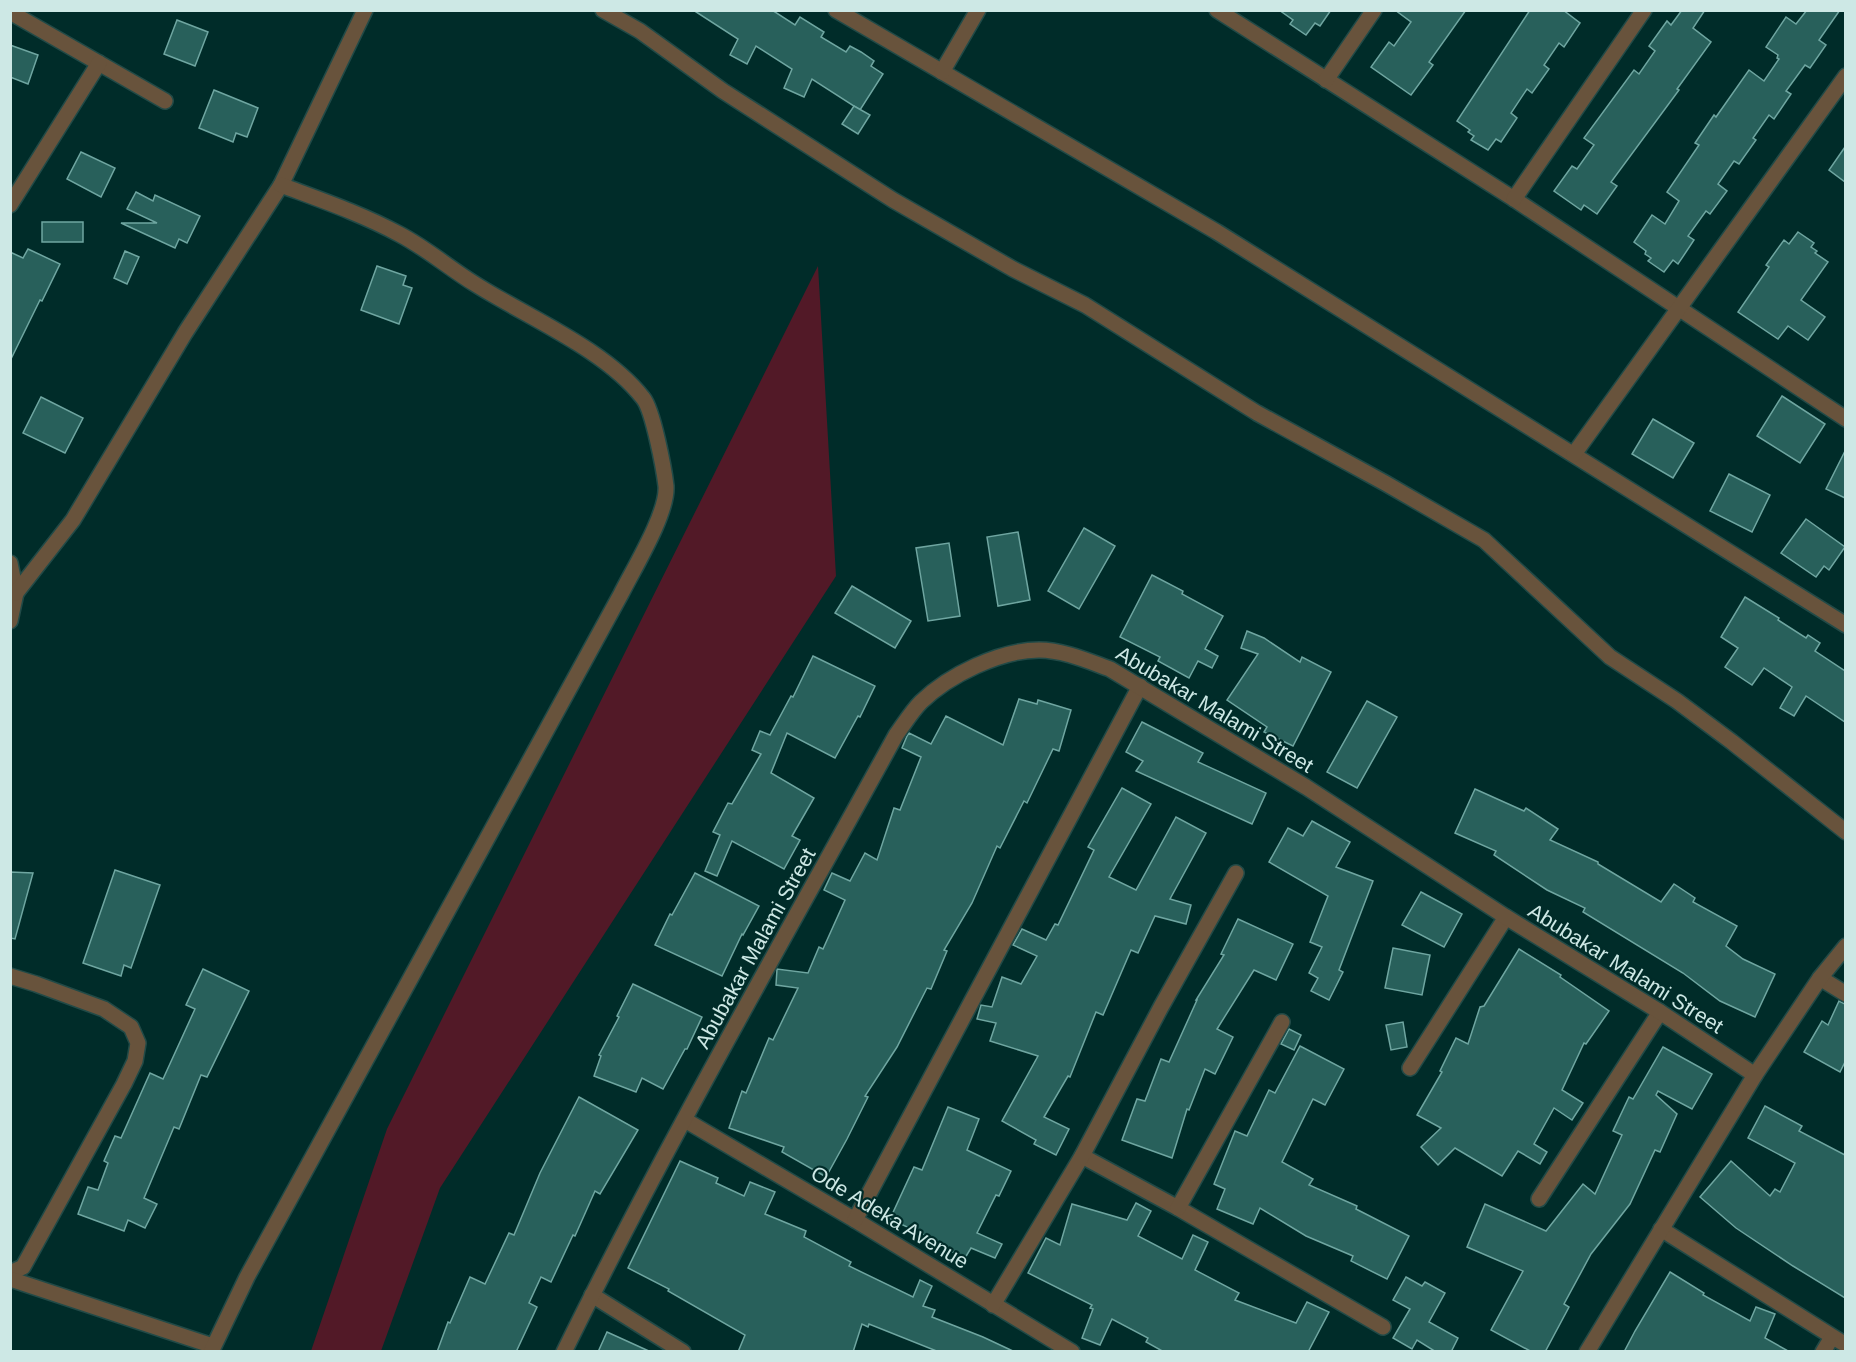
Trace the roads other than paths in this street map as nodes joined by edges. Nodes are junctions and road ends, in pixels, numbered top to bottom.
1 (365, 10) edge
2 (603, 10) edge
3 (836, 10) edge
4 (978, 10) edge
5 (1217, 10) edge
6 (1374, 10) edge
7 (1644, 10) edge
8 (10, 12) edge
9 (99, 63) junction
10 (942, 72) junction
11 (1845, 76) edge
12 (1326, 80) junction
13 (165, 101) dead end
14 (282, 185) junction
15 (1514, 199) junction
16 (10, 206) edge
17 (1678, 308) junction
18 (1845, 419) edge
19 (1574, 454) junction
20 (10, 563) edge
21 (16, 593) junction
22 (10, 621) edge
23 (1845, 625) edge
24 (1140, 686) junction
25 (1845, 832) edge
26 (1236, 873) dead end
27 (1506, 917) junction
28 (1845, 946) edge
29 (10, 976) edge
30 (1820, 978) junction
31 (1845, 994) edge
32 (1659, 1012) junction
33 (1282, 1022) dead end
34 (1410, 1068) dead end
35 (1755, 1075) junction
36 (685, 1120) junction
37 (1083, 1156) junction
38 (1539, 1199) dead end
39 (1178, 1208) junction
40 (855, 1220) junction
41 (1661, 1229) junction
42 (10, 1273) edge
43 (10, 1279) edge
44 (592, 1295) junction
45 (993, 1305) junction
46 (1383, 1328) dead end
47 (1839, 1341) edge
48 (212, 1349) edge
49 (564, 1352) edge
50 (683, 1352) edge
51 (1072, 1352) edge
52 (1587, 1352) edge
53 (1823, 1352) edge

1 - 14 street
2 - 25 street
3 - 10 street
4 - 10 street
5 - 12 street
6 - 12 street
7 - 15 street
8 - 9 street
9 - 13 street
9 - 16 street
10 - 19 street
11 - 17 street
12 - 15 street
14 - 21 street
14 - 48 street
15 - 17 street
17 - 18 street
17 - 19 street
19 - 23 street
20 - 21 street
21 - 22 street
24 - 27 street, Abubakar Malami Street
24 - 36 street, Abubakar Malami Street
24 - 40 street
26 - 37 street
27 - 32 street, Abubakar Malami Street
27 - 34 street
28 - 30 street
29 - 42 street
30 - 31 street
30 - 35 street
32 - 35 street, Abubakar Malami Street
32 - 38 street
33 - 39 street
35 - 41 street
36 - 40 street, Ode Adeka Avenue
36 - 44 street, Abubakar Malami Street
37 - 39 street
37 - 45 street
39 - 46 street
40 - 45 street, Ode Adeka Avenue
41 - 47 street
41 - 52 street
43 - 48 street
44 - 49 street, Abubakar Malami Street
44 - 50 street
45 - 51 street, Ode Adeka Avenue
47 - 53 street

